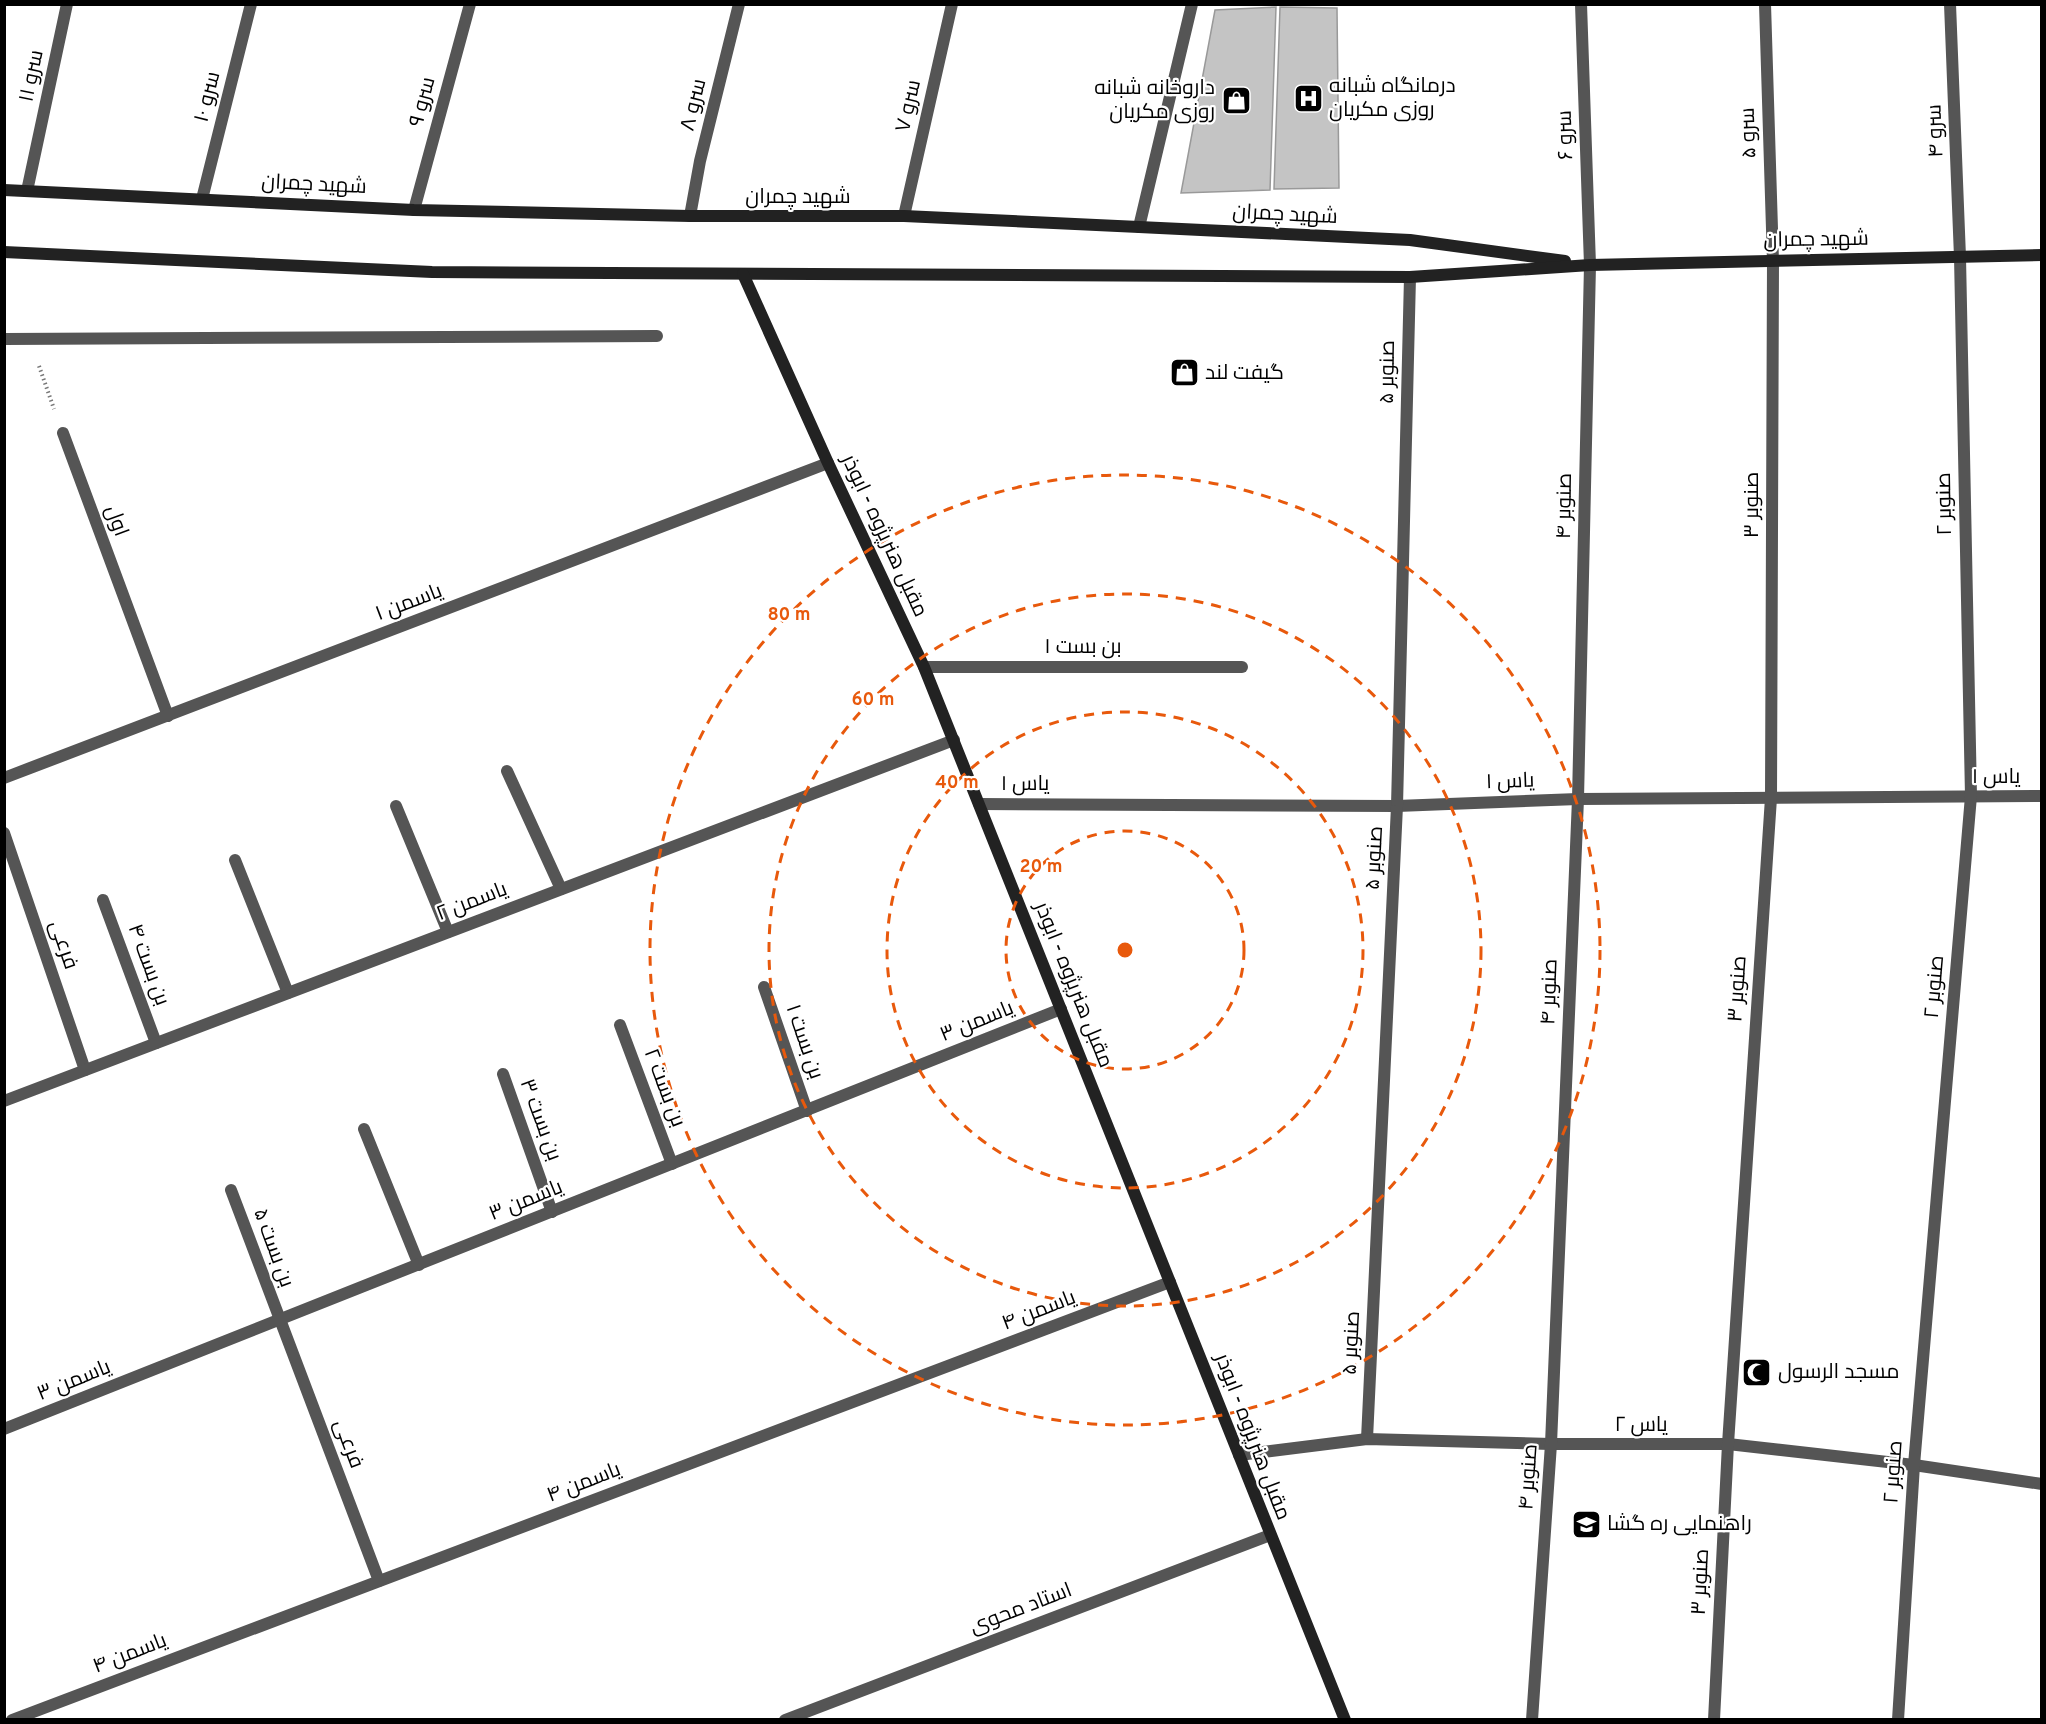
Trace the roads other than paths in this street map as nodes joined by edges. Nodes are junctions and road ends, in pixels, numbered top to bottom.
1 (67, 4) edge
2 (251, 4) edge
3 (470, 4) edge
4 (739, 4) edge
5 (952, 4) edge
6 (1192, 4) edge
7 (1581, 4) edge
8 (1765, 4) edge
9 (1950, 4) edge
10 (4, 190) edge
11 (27, 191) junction
12 (202, 199) junction
13 (414, 210) junction
14 (690, 216) junction
15 (904, 216) junction
16 (1139, 227) junction
17 (4, 252) edge
18 (2042, 255) edge
19 (1960, 257) junction
20 (1773, 261) junction
21 (1590, 265) junction
22 (743, 274) junction
23 (1410, 277) junction
24 (657, 336) dead end
25 (4, 339) edge
26 (63, 433) road end
27 (828, 463) junction
28 (924, 667) junction
29 (1242, 667) dead end
30 (168, 716) junction
31 (954, 740) junction
32 (507, 771) dead end
33 (4, 778) edge
34 (1971, 796) junction
35 (2042, 796) edge
36 (1771, 798) junction
37 (1578, 799) junction
38 (979, 804) junction
39 (396, 806) dead end
40 (1397, 806) junction
41 (4, 833) edge
42 (235, 860) dead end
43 (561, 889) junction
44 (103, 900) dead end
45 (448, 932) junction
46 (764, 987) dead end
47 (288, 993) junction
48 (1061, 1009) junction
49 (620, 1025) dead end
50 (156, 1043) junction
51 (85, 1070) junction
52 (503, 1074) dead end
53 (4, 1101) edge
54 (807, 1111) junction
55 (364, 1129) dead end
56 (672, 1164) junction
57 (231, 1190) dead end
58 (552, 1212) junction
59 (419, 1265) junction
60 (1170, 1282) junction
61 (279, 1320) junction
62 (4, 1429) edge
63 (1367, 1439) junction
64 (1551, 1444) junction
65 (1728, 1444) junction
66 (1239, 1455) junction
67 (1914, 1465) junction
68 (2042, 1484) edge
69 (1270, 1535) junction
70 (379, 1581) junction
71 (12, 1719) edge
72 (785, 1719) edge
73 (1345, 1719) edge
74 (1532, 1719) edge
75 (1714, 1719) edge
76 (1898, 1719) edge

1 - 11 street, سرو ۱۱
2 - 12 street, سرو ۱۰
3 - 13 street, سرو ۹
4 - 14 street, سرو ۸
5 - 15 street, سرو ۷
6 - 16 street
7 - 21 street, سرو ۶
8 - 20 street, سرو ۵
9 - 19 street, سرو ۴
10 - 11 main road, شهید چمران
11 - 12 main road, شهید چمران
12 - 13 main road, شهید چمران
13 - 14 main road, شهید چمران
14 - 15 main road, شهید چمران
15 - 16 main road, شهید چمران
16 - 21 main road, شهید چمران
17 - 22 main road, شهید چمران
18 - 19 main road, شهید چمران
19 - 20 main road, شهید چمران
19 - 34 street, صنوبر ۲
20 - 21 main road, شهید چمران
20 - 36 street, صنوبر ۳
21 - 23 main road, شهید چمران
21 - 37 street, صنوبر ۴
22 - 23 main road, شهید چمران
22 - 27 main road, مقبل هنرپژوه - ابوذر
23 - 40 street, صنوبر ۵
24 - 25 street
26 - 30 street, اول
27 - 28 main road, مقبل هنرپژوه - ابوذر
27 - 30 street, یاسمن ۱
28 - 29 street, بن بست ۱
28 - 31 main road, مقبل هنرپژوه - ابوذر
30 - 33 street, یاسمن ۱
31 - 38 main road, مقبل هنرپژوه - ابوذر
31 - 43 street, یاسمن ۲
32 - 43 street
34 - 35 street, یاس ۱
34 - 36 street, یاس ۱
34 - 67 street, صنوبر ۲
36 - 37 street, یاس ۱
36 - 65 street, صنوبر ۳
37 - 40 street, یاس ۱
37 - 64 street, صنوبر ۴
38 - 40 street, یاس ۱
38 - 48 main road, مقبل هنرپژوه - ابوذر
39 - 45 street
40 - 63 street, صنوبر ۵
41 - 51 street, فرعی
42 - 47 street
43 - 45 street, یاسمن ۲
44 - 50 street, بن بست ۴
45 - 47 street, یاسمن ۲
46 - 54 street, بن بست ۱
47 - 50 street, یاسمن ۲
48 - 54 street, یاسمن ۳
48 - 60 main road, مقبل هنرپژوه - ابوذر
49 - 56 street, بن بست ۲
50 - 51 street, یاسمن ۲
51 - 53 street, یاسمن ۲
52 - 58 street, بن بست ۳
54 - 56 street, یاسمن ۳
55 - 59 street
56 - 58 street, یاسمن ۳
57 - 61 street, بن بست ۵
58 - 59 street, یاسمن ۳
59 - 61 street, یاسمن ۳
60 - 66 main road, مقبل هنرپژوه - ابوذر
60 - 70 street, یاسمن ۴
61 - 62 street, یاسمن ۳
61 - 70 street, فرعی
63 - 64 street, یاس ۲
63 - 66 street, یاس ۲
64 - 65 street, یاس ۲
64 - 74 street, صنوبر ۴
65 - 67 street, یاس ۲
65 - 75 street, صنوبر ۳
66 - 69 main road, مقبل هنرپژوه - ابوذر
67 - 68 street, یاس ۲
67 - 76 street, صنوبر ۲
69 - 72 street, استاد محوی
69 - 73 main road, مقبل هنرپژوه - ابوذر
70 - 71 street, یاسمن ۴

